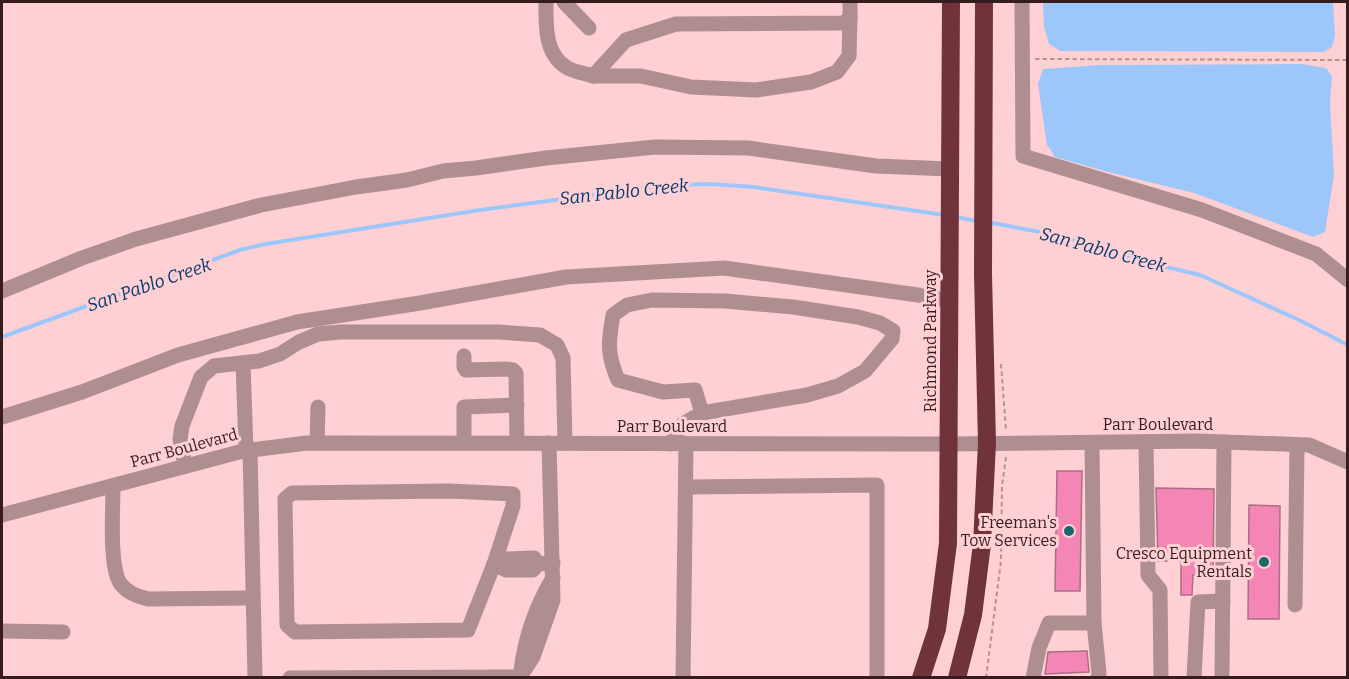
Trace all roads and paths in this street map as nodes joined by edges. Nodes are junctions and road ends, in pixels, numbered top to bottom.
1 (546, 2) edge
2 (564, 2) edge
3 (850, 2) edge
4 (951, 2) edge
5 (984, 2) edge
6 (1022, 2) edge
7 (850, 18) junction
8 (588, 28) dead end
9 (1023, 59) junction
10 (1347, 60) edge
11 (593, 76) junction
12 (950, 169) junction
13 (1347, 280) edge
14 (2, 291) edge
15 (950, 302) junction
16 (464, 356) dead end
17 (243, 363) junction
18 (517, 405) junction
19 (318, 406) dead end
20 (702, 413) junction
21 (2, 417) edge
22 (1146, 442) junction
23 (1224, 442) junction
24 (317, 443) junction
25 (464, 443) junction
26 (517, 443) junction
27 (549, 443) junction
28 (565, 443) junction
29 (987, 443) junction
30 (1092, 443) junction
31 (670, 444) junction
32 (686, 444) junction
33 (949, 444) junction
34 (1297, 445) junction
35 (248, 450) junction
36 (1347, 462) edge
37 (185, 466) junction
38 (112, 486) junction
39 (686, 487) junction
40 (2, 515) edge
41 (494, 564) junction
42 (546, 564) junction
43 (254, 598) junction
44 (1223, 601) junction
45 (1295, 605) dead end
46 (1094, 623) junction
47 (2, 632) edge
48 (63, 632) dead end
49 (520, 677) edge
50 (255, 678) edge
51 (290, 678) edge
52 (683, 678) edge
53 (877, 678) edge
54 (921, 678) edge
55 (957, 678) edge
56 (1033, 678) edge
57 (1098, 678) edge
58 (1161, 678) edge
59 (1194, 678) edge
60 (1222, 678) edge

1 - 11 street
2 - 8 street
3 - 7 street
4 - 12 highway, Richmond Parkway
5 - 29 highway
6 - 9 street
7 - 11 street
7 - 11 street
9 - 10 path
9 - 13 street
12 - 14 street
12 - 15 highway, Richmond Parkway
15 - 21 street
15 - 33 highway, Richmond Parkway
16 - 18 street
17 - 28 street
17 - 35 street
17 - 37 street
18 - 25 street
18 - 26 street
19 - 24 street
20 - 20 street
20 - 31 street
22 - 23 street, Parr Boulevard
22 - 30 street, Parr Boulevard
22 - 58 street
23 - 34 street, Parr Boulevard
23 - 44 street
24 - 25 street, Parr Boulevard
24 - 35 street, Parr Boulevard
25 - 26 street, Parr Boulevard
26 - 27 street, Parr Boulevard
27 - 28 street, Parr Boulevard
27 - 42 street
28 - 31 street, Parr Boulevard
29 - 30 street, Parr Boulevard
29 - 33 street, Parr Boulevard
29 - 55 highway
30 - 46 street
31 - 32 street, Parr Boulevard
32 - 33 street, Parr Boulevard
32 - 39 street
33 - 54 highway, Richmond Parkway
34 - 36 street, Parr Boulevard
34 - 45 street
35 - 37 street, Parr Boulevard
35 - 43 street
37 - 38 street, Parr Boulevard
38 - 40 street, Parr Boulevard
38 - 43 street
39 - 52 street
39 - 53 street
41 - 41 street
41 - 42 street
42 - 49 street
43 - 50 street
44 - 59 street
44 - 60 street
46 - 56 street
46 - 57 street
47 - 48 street
49 - 51 street

